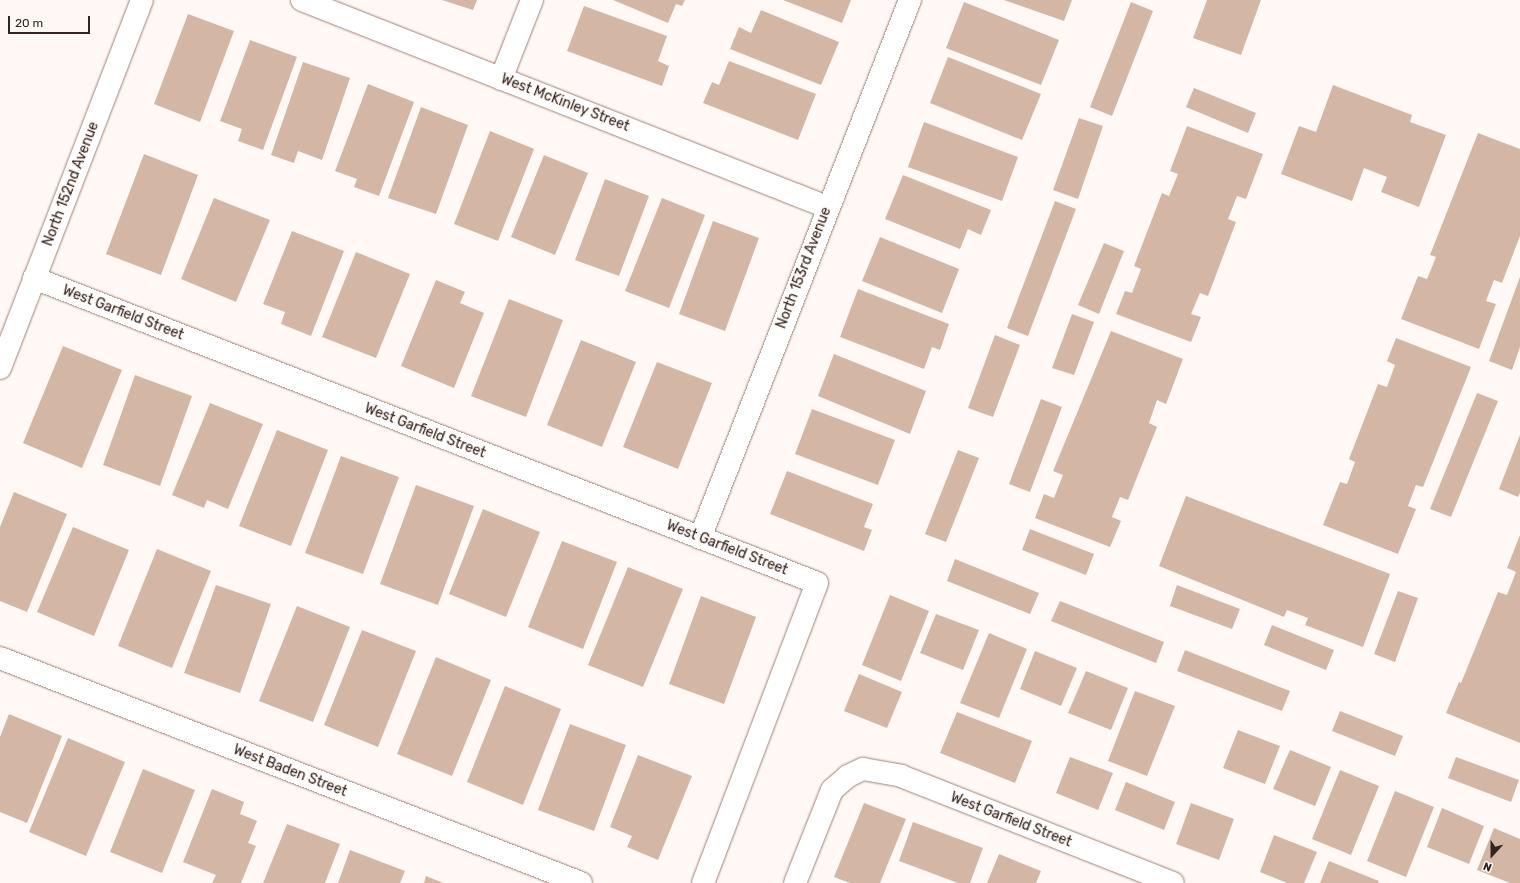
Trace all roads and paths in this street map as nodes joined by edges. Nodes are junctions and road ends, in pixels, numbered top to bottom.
1 (142, 0) edge
2 (302, 0) edge
3 (532, 0) edge
4 (910, 0) edge
5 (501, 78) junction
6 (827, 207) junction
7 (34, 278) junction
8 (0, 368) edge
9 (700, 538) junction
10 (0, 658) edge
11 (551, 878) edge
12 (581, 883) edge
13 (703, 883) edge
14 (795, 883) edge
15 (1173, 883) edge

1 - 7 street, North 152nd Avenue
2 - 5 street, West McKinley Street
3 - 5 street
4 - 6 street, North 153rd Avenue
5 - 6 street, West McKinley Street
6 - 9 street, North 153rd Avenue
7 - 8 street, North 152nd Avenue
7 - 9 street, West Garfield Street
9 - 13 street, West Garfield Street
10 - 11 street, West Baden Street
11 - 12 street, West Baden Street
14 - 15 street, West Garfield Street

